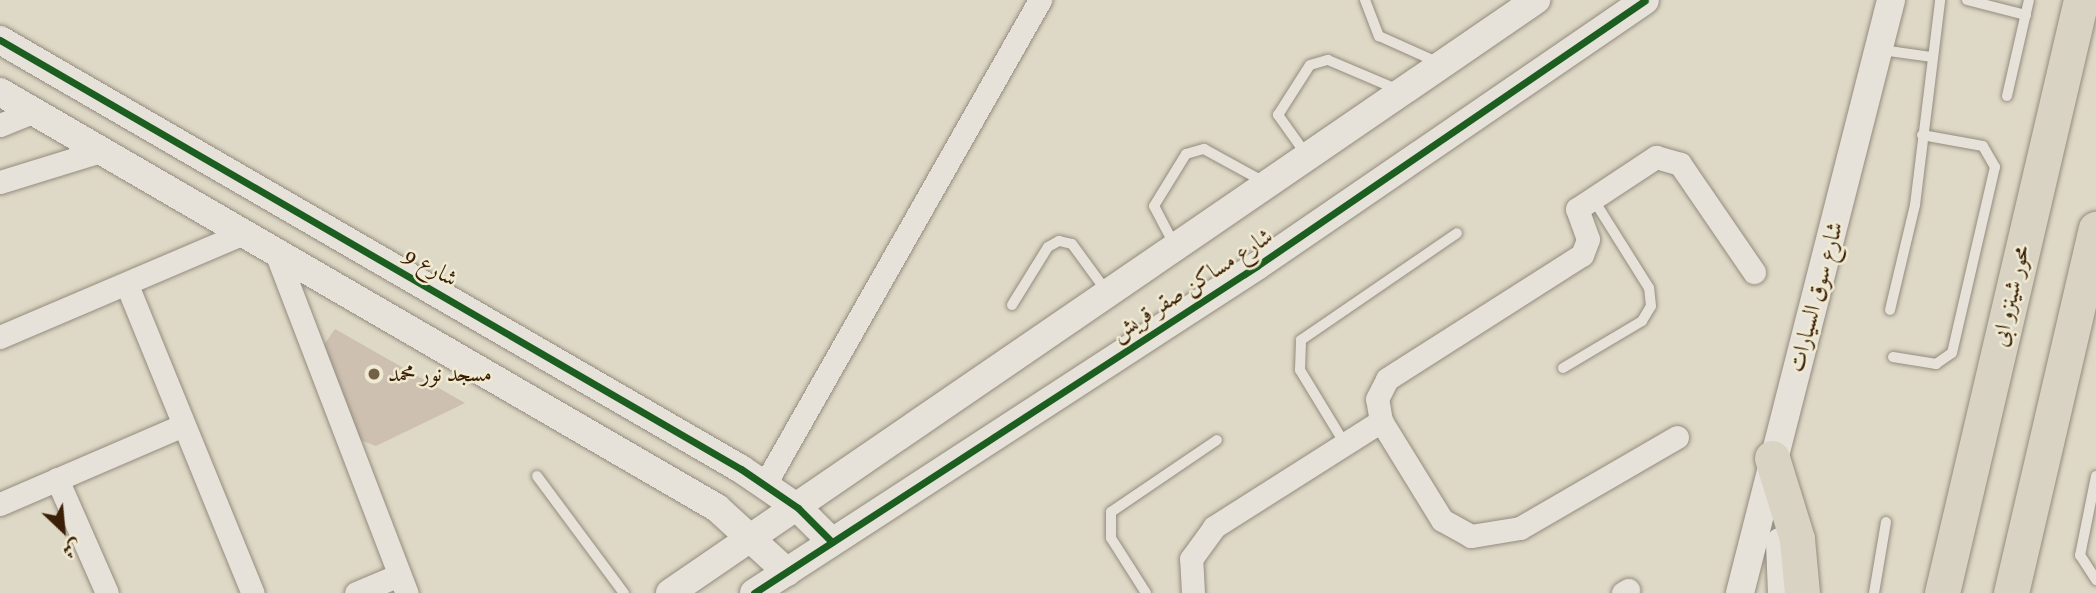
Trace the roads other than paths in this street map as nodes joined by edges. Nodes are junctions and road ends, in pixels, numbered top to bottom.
1 (1040, 0) edge
2 (1365, 0) edge
3 (1645, 0) edge
4 (1891, 0) edge
5 (1940, 0) edge
6 (1967, 0) edge
7 (2029, 0) edge
8 (2081, 0) edge
9 (1533, 1) edge
10 (2025, 15) junction
11 (0, 40) edge
12 (1882, 50) junction
13 (1931, 57) junction
14 (1442, 65) junction
15 (0, 92) edge
16 (1403, 92) junction
17 (2007, 96) dead end
18 (34, 111) junction
19 (0, 125) edge
20 (1922, 135) junction
21 (101, 151) junction
22 (203, 157) junction
23 (1308, 157) junction
24 (0, 182) edge
25 (1269, 184) junction
26 (179, 196) junction
27 (1592, 197) junction
28 (2096, 229) edge
29 (244, 233) junction
30 (1457, 233) dead end
31 (1176, 248) junction
32 (275, 250) junction
33 (1754, 272) dead end
34 (127, 285) junction
35 (1109, 294) junction
36 (1012, 305) dead end
37 (1890, 310) dead end
38 (0, 337) edge
39 (1893, 357) dead end
40 (1563, 368) dead end
41 (1381, 421) junction
42 (183, 425) junction
43 (1677, 437) dead end
44 (1217, 440) dead end
45 (1345, 443) junction
46 (1768, 474) junction
47 (537, 476) dead end
48 (2096, 476) edge
49 (57, 479) junction
50 (765, 484) junction
51 (0, 503) edge
52 (798, 508) junction
53 (1886, 522) dead end
54 (755, 537) junction
55 (832, 542) junction
56 (787, 572) junction
57 (2096, 580) edge
58 (403, 584) edge
59 (107, 593) edge
60 (253, 593) edge
61 (356, 593) edge
62 (624, 593) edge
63 (670, 593) edge
64 (754, 593) edge
65 (1146, 593) edge
66 (1194, 593) edge
67 (1740, 593) edge
68 (1782, 593) edge
69 (1802, 593) edge
70 (1874, 593) edge
71 (1942, 593) edge
72 (2011, 593) edge

1 - 50 street
2 - 14 lane
3 - 55 street, شارع مساكن صقر قريش
4 - 12 street, شارع سوق السيارات
5 - 13 lane
6 - 10 lane
7 - 10 lane
8 - 71 main road, محور شينزو ابى
9 - 14 street, شارع مساكن صقر قريش
10 - 17 lane
11 - 22 street, شارع 9
12 - 13 lane
12 - 46 street, شارع سوق السيارات
13 - 20 lane
14 - 16 street, شارع مساكن صقر قريش
15 - 18 street
16 - 23 street, شارع مساكن صقر قريش
16 - 23 lane
18 - 19 street
18 - 21 street
20 - 37 lane
20 - 39 lane
21 - 24 street
21 - 26 street
22 - 26 street
22 - 50 street, شارع 9
23 - 25 street, شارع مساكن صقر قريش
25 - 31 street, شارع مساكن صقر قريش
25 - 31 lane
26 - 29 street
27 - 33 street
27 - 40 lane
27 - 41 street
28 - 72 main road
29 - 32 street
29 - 34 street
30 - 45 lane
31 - 35 street, شارع مساكن صقر قريش
32 - 54 street
32 - 58 street
34 - 38 street
34 - 42 street
35 - 36 lane
35 - 52 street, شارع مساكن صقر قريش
41 - 43 street
41 - 45 street
42 - 49 street
42 - 60 street
44 - 65 lane
45 - 66 street
46 - 67 street, شارع سوق السيارات
46 - 68 street
46 - 69 main road
47 - 62 lane
48 - 57 lane
49 - 51 street
49 - 59 street
50 - 52 street, شارع 9
52 - 54 street, شارع مساكن صقر قريش
52 - 55 street, شارع 9
53 - 70 lane
54 - 56 street
54 - 63 street, شارع مساكن صقر قريش
55 - 56 street, شارع مساكن صقر قريش
56 - 64 street, شارع مساكن صقر قريش
58 - 61 street

